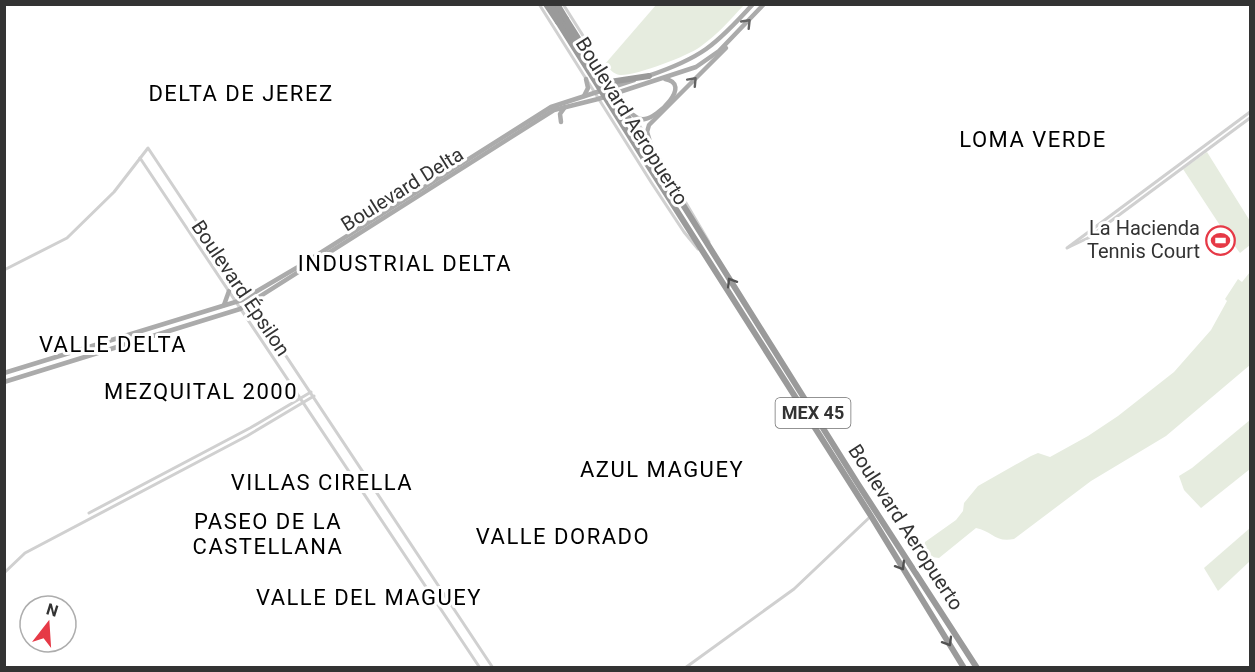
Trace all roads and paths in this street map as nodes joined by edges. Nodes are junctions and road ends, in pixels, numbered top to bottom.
1 (539, 4) edge
2 (546, 4) edge
3 (552, 4) edge
4 (557, 4) edge
5 (563, 4) edge
6 (753, 4) edge
7 (765, 4) edge
8 (730, 41) junction
9 (607, 74) junction
10 (649, 76) joint
11 (586, 79) junction
12 (662, 79) junction
13 (604, 86) junction
14 (614, 88) junction
15 (595, 93) junction
16 (583, 96) junction
17 (598, 99) junction
18 (626, 104) junction
19 (568, 106) junction
20 (607, 112) junction
21 (1251, 112) edge
22 (632, 114) junction
23 (1251, 118) edge
24 (561, 122) dead end
25 (650, 142) junction
26 (140, 158) junction
27 (1136, 197) junction
28 (1140, 201) junction
29 (702, 251) junction
30 (713, 252) junction
31 (4, 270) edge
32 (229, 291) junction
33 (247, 297) junction
34 (236, 302) junction
35 (251, 303) junction
36 (224, 306) junction
37 (240, 309) junction
38 (182, 319) junction
39 (159, 335) junction
40 (4, 373) edge
41 (4, 382) edge
42 (311, 392) junction
43 (314, 396) junction
44 (300, 397) junction
45 (304, 402) junction
46 (89, 513) dead end
47 (871, 516) junction
48 (4, 573) edge
49 (959, 660) junction
50 (972, 660) junction
51 (480, 668) edge
52 (493, 668) edge
53 (685, 668) edge
54 (963, 668) edge
55 (977, 668) edge

1 - 11 street, Boulevard Aeropuerto
2 - 29 highway, Boulevard Aeropuerto / MEX 45, bridge
3 - 13 highway
4 - 30 highway, Boulevard Aeropuerto / MEX 45, bridge
5 - 9 street, Boulevard Aeropuerto
6 - 10 main road
8 -> 7 main road, Boulevard Delta
8 - 12 main road, Boulevard Delta
25 -> 8 main road
9 - 13 street
9 - 14 street, Boulevard Aeropuerto
10 - 14 highway
11 - 13 street
11 - 15 street, Boulevard Aeropuerto
11 - 16 main road
12 - 14 main road, Boulevard Delta
12 - 22 main road
13 - 14 highway
13 - 14 highway
13 - 15 main road, Boulevard Delta
14 - 17 main road, Boulevard Delta
14 - 18 street, Boulevard Aeropuerto
15 - 16 main road, Boulevard Delta
15 - 17 street, Boulevard Aeropuerto
16 - 33 main road, Boulevard Delta
17 - 19 main road, Boulevard Delta
17 - 20 street, Boulevard Aeropuerto
18 - 20 street
18 - 22 street, Boulevard Aeropuerto
19 - 24 main road
19 - 35 main road, Boulevard Delta
20 - 29 street, Boulevard Aeropuerto
21 - 27 street
22 - 25 street, Boulevard Aeropuerto
23 - 28 street
25 - 30 street, Boulevard Aeropuerto
26 - 31 street
26 - 32 street, Boulevard Épsilon
26 - 33 street, Boulevard Épsilon
27 - 28 street
27 - 28 street
29 - 47 highway, Boulevard Aeropuerto / MEX 45
50 -> 30 highway, Boulevard Aeropuerto / MEX 45
32 - 34 street, Boulevard Épsilon
32 - 36 main road
33 - 34 main road, Boulevard Delta
33 - 35 street, Boulevard Épsilon
34 - 36 main road, Boulevard Delta
34 - 37 street, Boulevard Épsilon
35 - 37 main road, Boulevard Delta
35 - 42 street, Boulevard Épsilon
36 - 38 main road, Boulevard Delta
37 - 39 main road, Boulevard Delta
37 - 44 street, Boulevard Épsilon
38 - 39 main road
38 - 40 main road, Boulevard Delta
39 - 41 main road, Boulevard Delta
42 - 43 street, Boulevard Épsilon
42 - 44 street
43 - 45 street
43 - 52 street, Boulevard Épsilon
44 - 45 street, Boulevard Épsilon
44 - 46 street
45 - 48 street
45 - 51 street, Boulevard Épsilon
47 -> 49 highway, Boulevard Aeropuerto / MEX 45
47 - 53 street
49 - 50 highway
49 - 54 highway, Boulevard Aeropuerto / MEX 45
50 - 55 highway, Boulevard Aeropuerto / MEX 45

